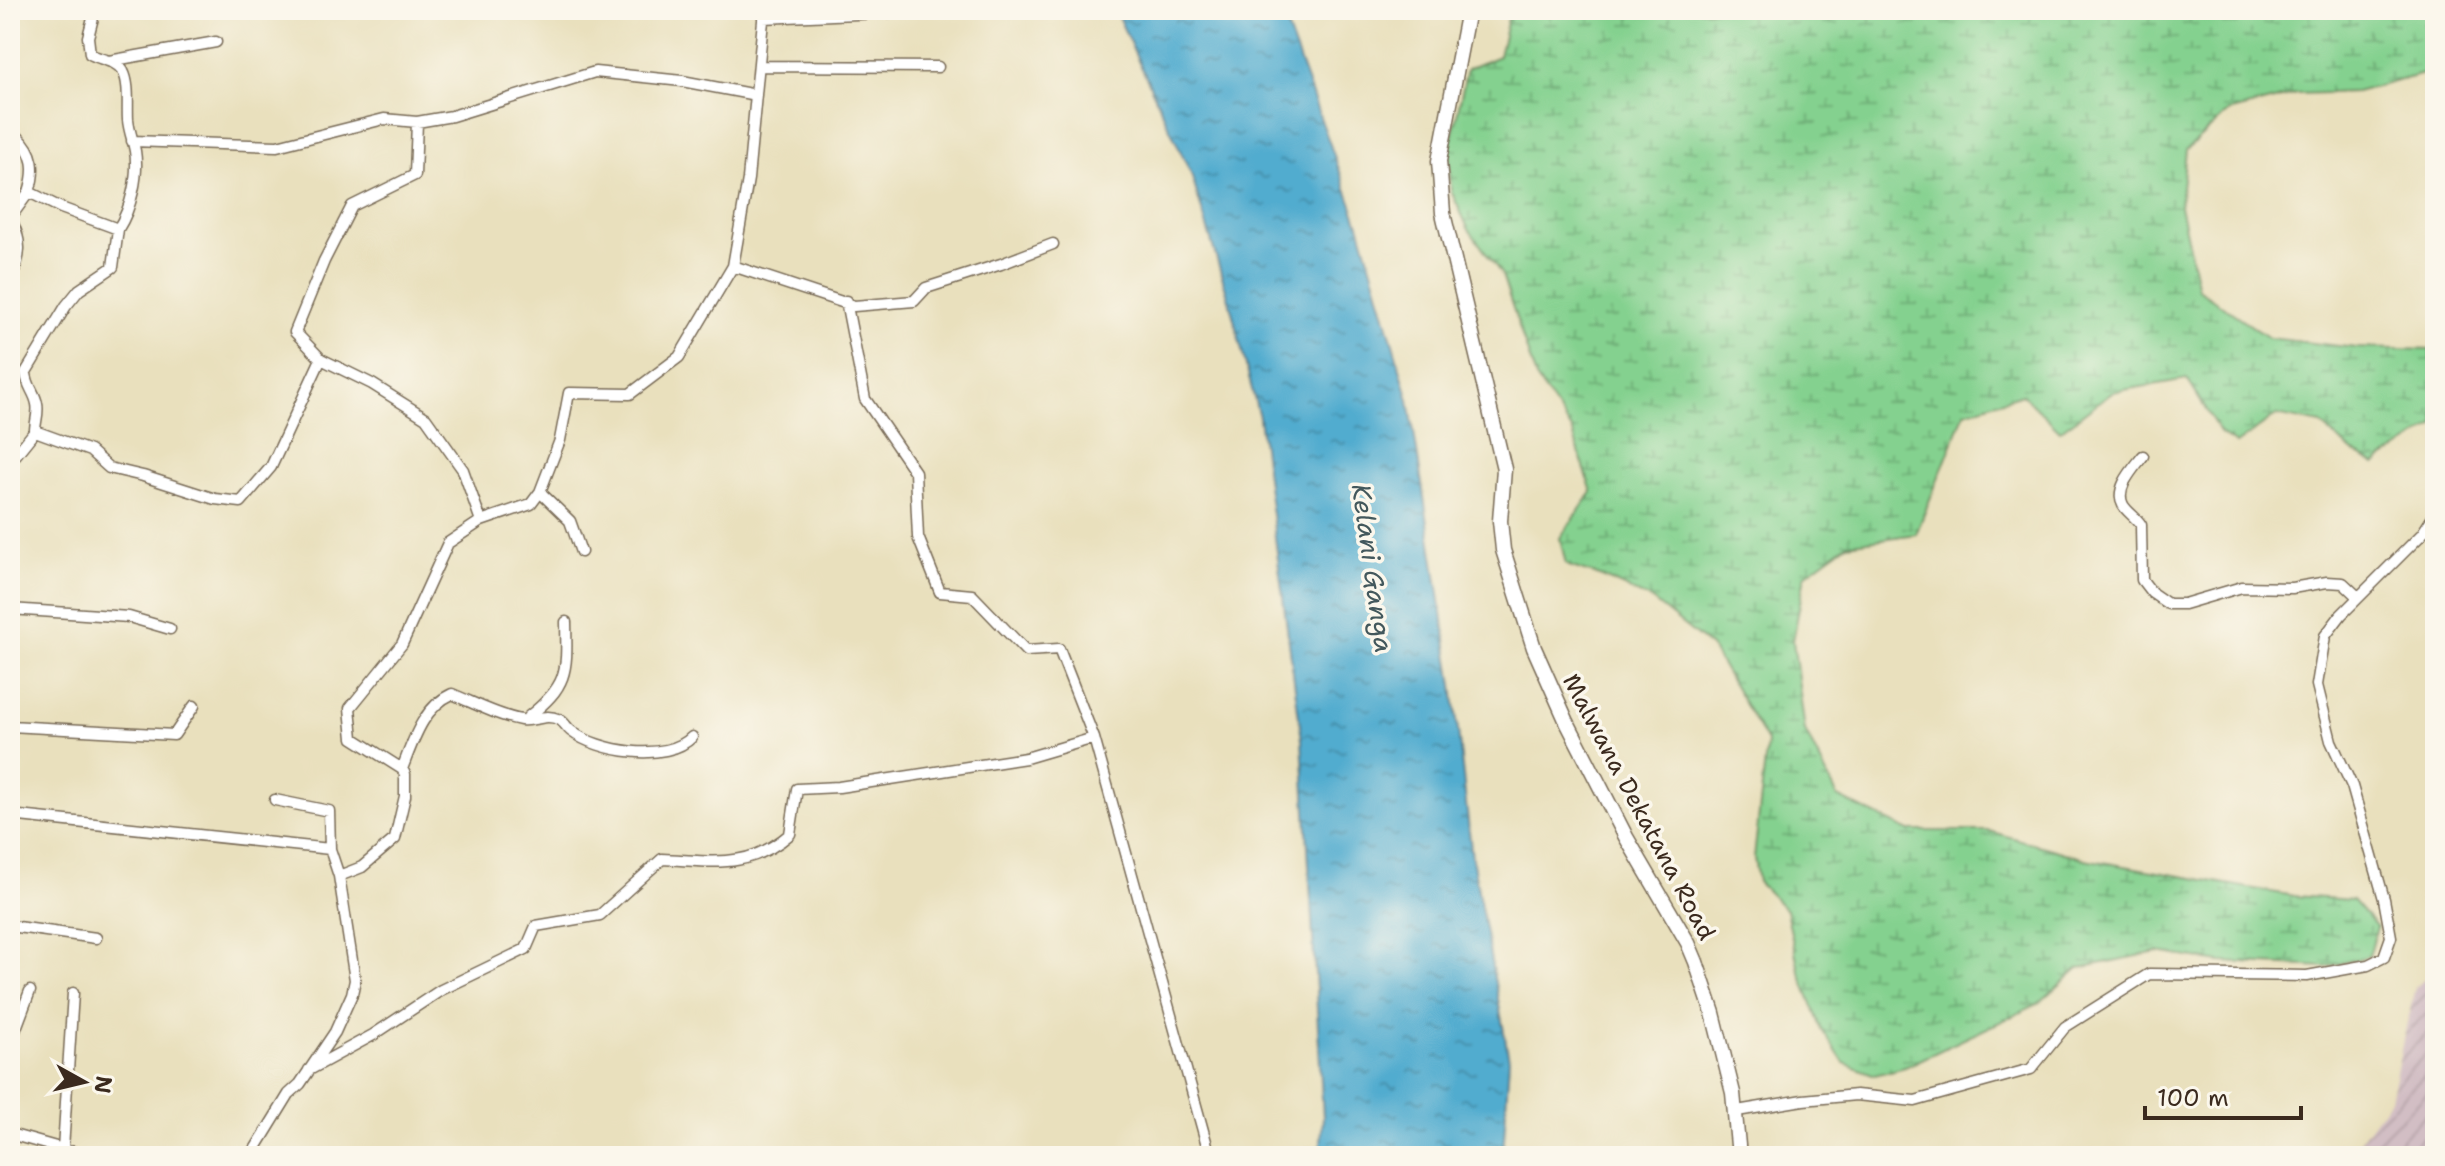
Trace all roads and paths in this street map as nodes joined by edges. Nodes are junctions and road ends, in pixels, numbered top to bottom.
1 (95, 10) edge
2 (950, 10) edge
3 (1468, 10) edge
4 (764, 14) edge
5 (216, 42) dead end
6 (109, 61) junction
7 (759, 66) junction
8 (938, 67) dead end
9 (756, 95) junction
10 (417, 122) junction
11 (17, 136) dead end
12 (132, 141) junction
13 (29, 192) junction
14 (10, 218) edge
15 (118, 229) junction
16 (1053, 244) dead end
17 (733, 266) junction
18 (10, 281) edge
19 (846, 301) junction
20 (321, 359) junction
21 (35, 431) junction
22 (2143, 456) dead end
23 (10, 462) edge
24 (540, 492) junction
25 (2435, 514) edge
26 (481, 521) junction
27 (581, 552) dead end
28 (2358, 597) junction
29 (10, 609) edge
30 (566, 622) dead end
31 (170, 629) dead end
32 (194, 706) dead end
33 (524, 721) junction
34 (10, 726) edge
35 (692, 737) dead end
36 (1094, 738) junction
37 (402, 769) junction
38 (275, 800) dead end
39 (10, 815) edge
40 (330, 849) junction
41 (339, 876) junction
42 (10, 926) edge
43 (96, 938) dead end
44 (30, 991) dead end
45 (73, 993) dead end
46 (10, 1044) edge
47 (309, 1070) junction
48 (1737, 1111) junction
49 (10, 1134) edge
50 (63, 1149) junction
51 (88, 1156) edge
52 (251, 1156) edge
53 (1210, 1156) edge
54 (1739, 1156) edge

1 - 6 street
2 - 4 street
3 - 48 main road, Malwana Dekatana Road
4 - 7 street
5 - 6 street
6 - 12 street
7 - 8 street
7 - 9 street
9 - 10 street
9 - 17 street
10 - 12 street
10 - 20 street
11 - 13 street
12 - 15 street
13 - 14 street
13 - 15 street
14 - 18 street
15 - 21 street
16 - 19 street
17 - 19 street
17 - 24 street
19 - 36 street
20 - 21 street
20 - 26 street
21 - 23 street
22 - 28 street
24 - 26 street
24 - 27 street
25 - 28 street
26 - 37 street
28 - 48 street
29 - 31 street
30 - 33 street
32 - 34 street
33 - 35 street
33 - 37 street
36 - 47 street
36 - 53 street
37 - 41 street
38 - 40 street
39 - 40 street
40 - 41 street
41 - 47 street
42 - 43 street
44 - 46 street
45 - 50 street
47 - 52 street
48 - 54 main road, Malwana Dekatana Road
49 - 50 street
50 - 51 street

